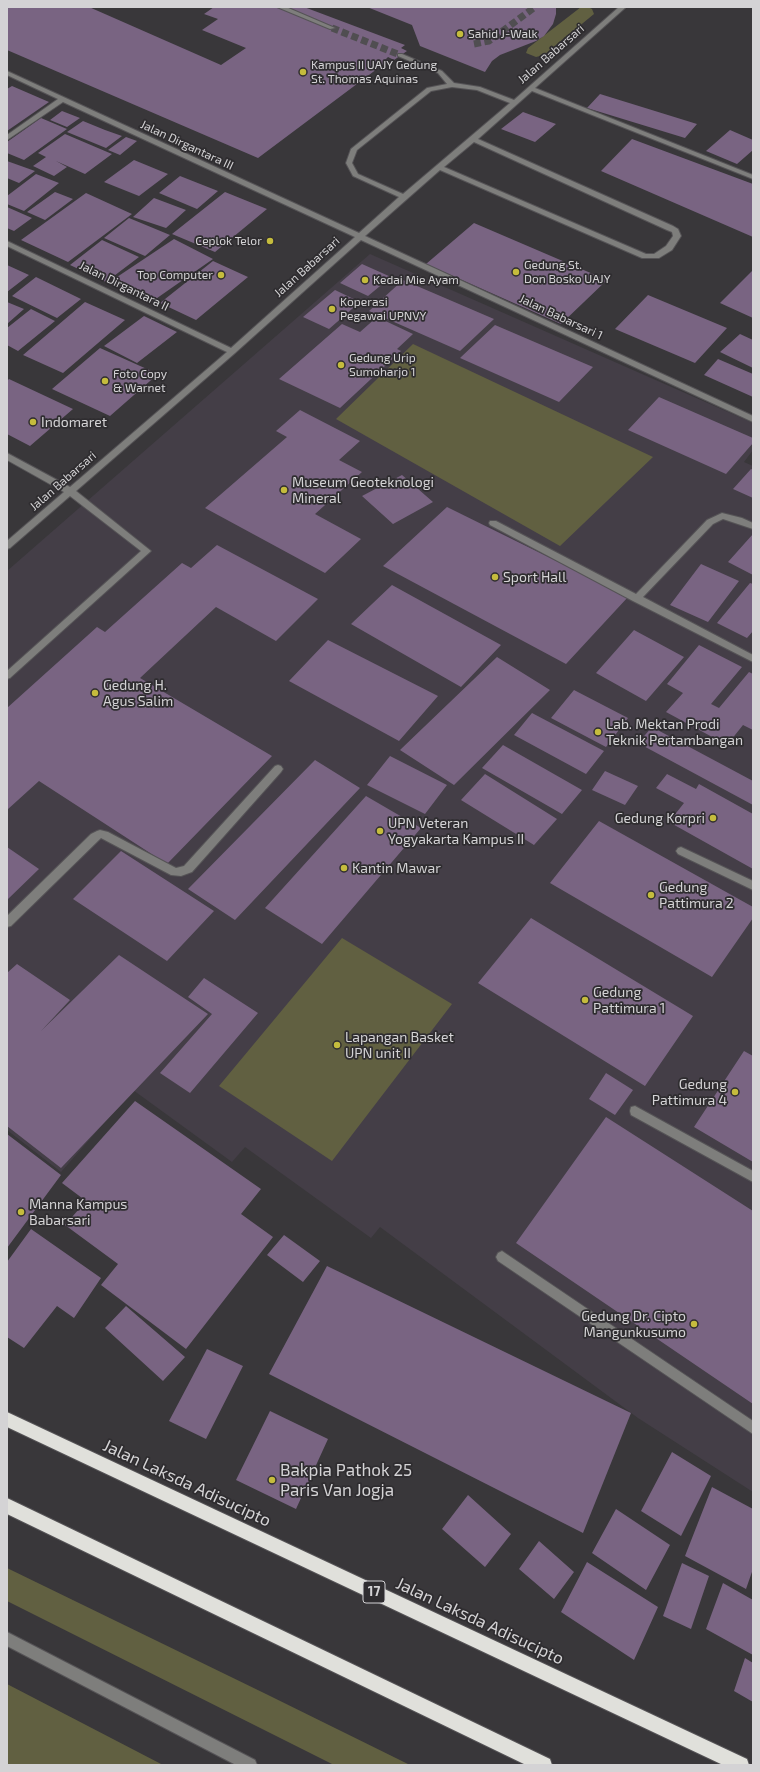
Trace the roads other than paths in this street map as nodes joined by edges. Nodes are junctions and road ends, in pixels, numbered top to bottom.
1 (280, 7) edge
2 (623, 7) edge
3 (332, 28) tunnel mouth
4 (400, 55) tunnel mouth
5 (7, 73) edge
6 (452, 85) junction
7 (530, 88) junction
8 (63, 99) junction
9 (513, 102) junction
10 (7, 138) edge
11 (473, 139) junction
12 (440, 167) junction
13 (753, 177) edge
14 (404, 197) junction
15 (358, 237) junction
16 (7, 243) edge
17 (232, 351) junction
18 (753, 419) edge
19 (7, 456) edge
20 (70, 491) junction
21 (494, 523) dead end
22 (753, 526) edge
23 (7, 546) edge
24 (636, 599) junction
25 (753, 659) edge
26 (7, 676) edge
27 (278, 769) dead end
28 (681, 851) dead end
29 (753, 886) edge
30 (7, 923) edge
31 (635, 1111) dead end
32 (753, 1177) edge
33 (502, 1257) dead end
34 (7, 1419) edge
35 (753, 1428) edge
36 (7, 1506) edge
37 (7, 1639) edge
38 (241, 1763) edge
39 (544, 1765) edge
40 (741, 1765) edge

1 - 3 street
2 - 7 street, Jalan Babarsari
4 - 6 street
5 - 8 street, Jalan Dirgantara III
6 - 9 street
6 - 14 street
7 - 9 street, Jalan Babarsari
7 - 13 street
8 - 10 street
8 - 15 street, Jalan Dirgantara III
9 - 11 street, Jalan Babarsari
11 - 12 street, Jalan Babarsari
11 - 12 street
12 - 14 street, Jalan Babarsari
14 - 15 street, Jalan Babarsari
15 - 17 street, Jalan Babarsari
15 - 18 street, Jalan Babarsari 1
16 - 17 street, Jalan Dirgantara II
17 - 20 street, Jalan Babarsari
19 - 20 street
20 - 23 street, Jalan Babarsari
20 - 26 street
21 - 24 street
22 - 24 street
24 - 25 street
27 - 30 street
28 - 29 street
31 - 32 street
33 - 35 street
34 - 40 highway, Jalan Laksda Adisucipto / 17
36 - 39 highway
37 - 38 street

